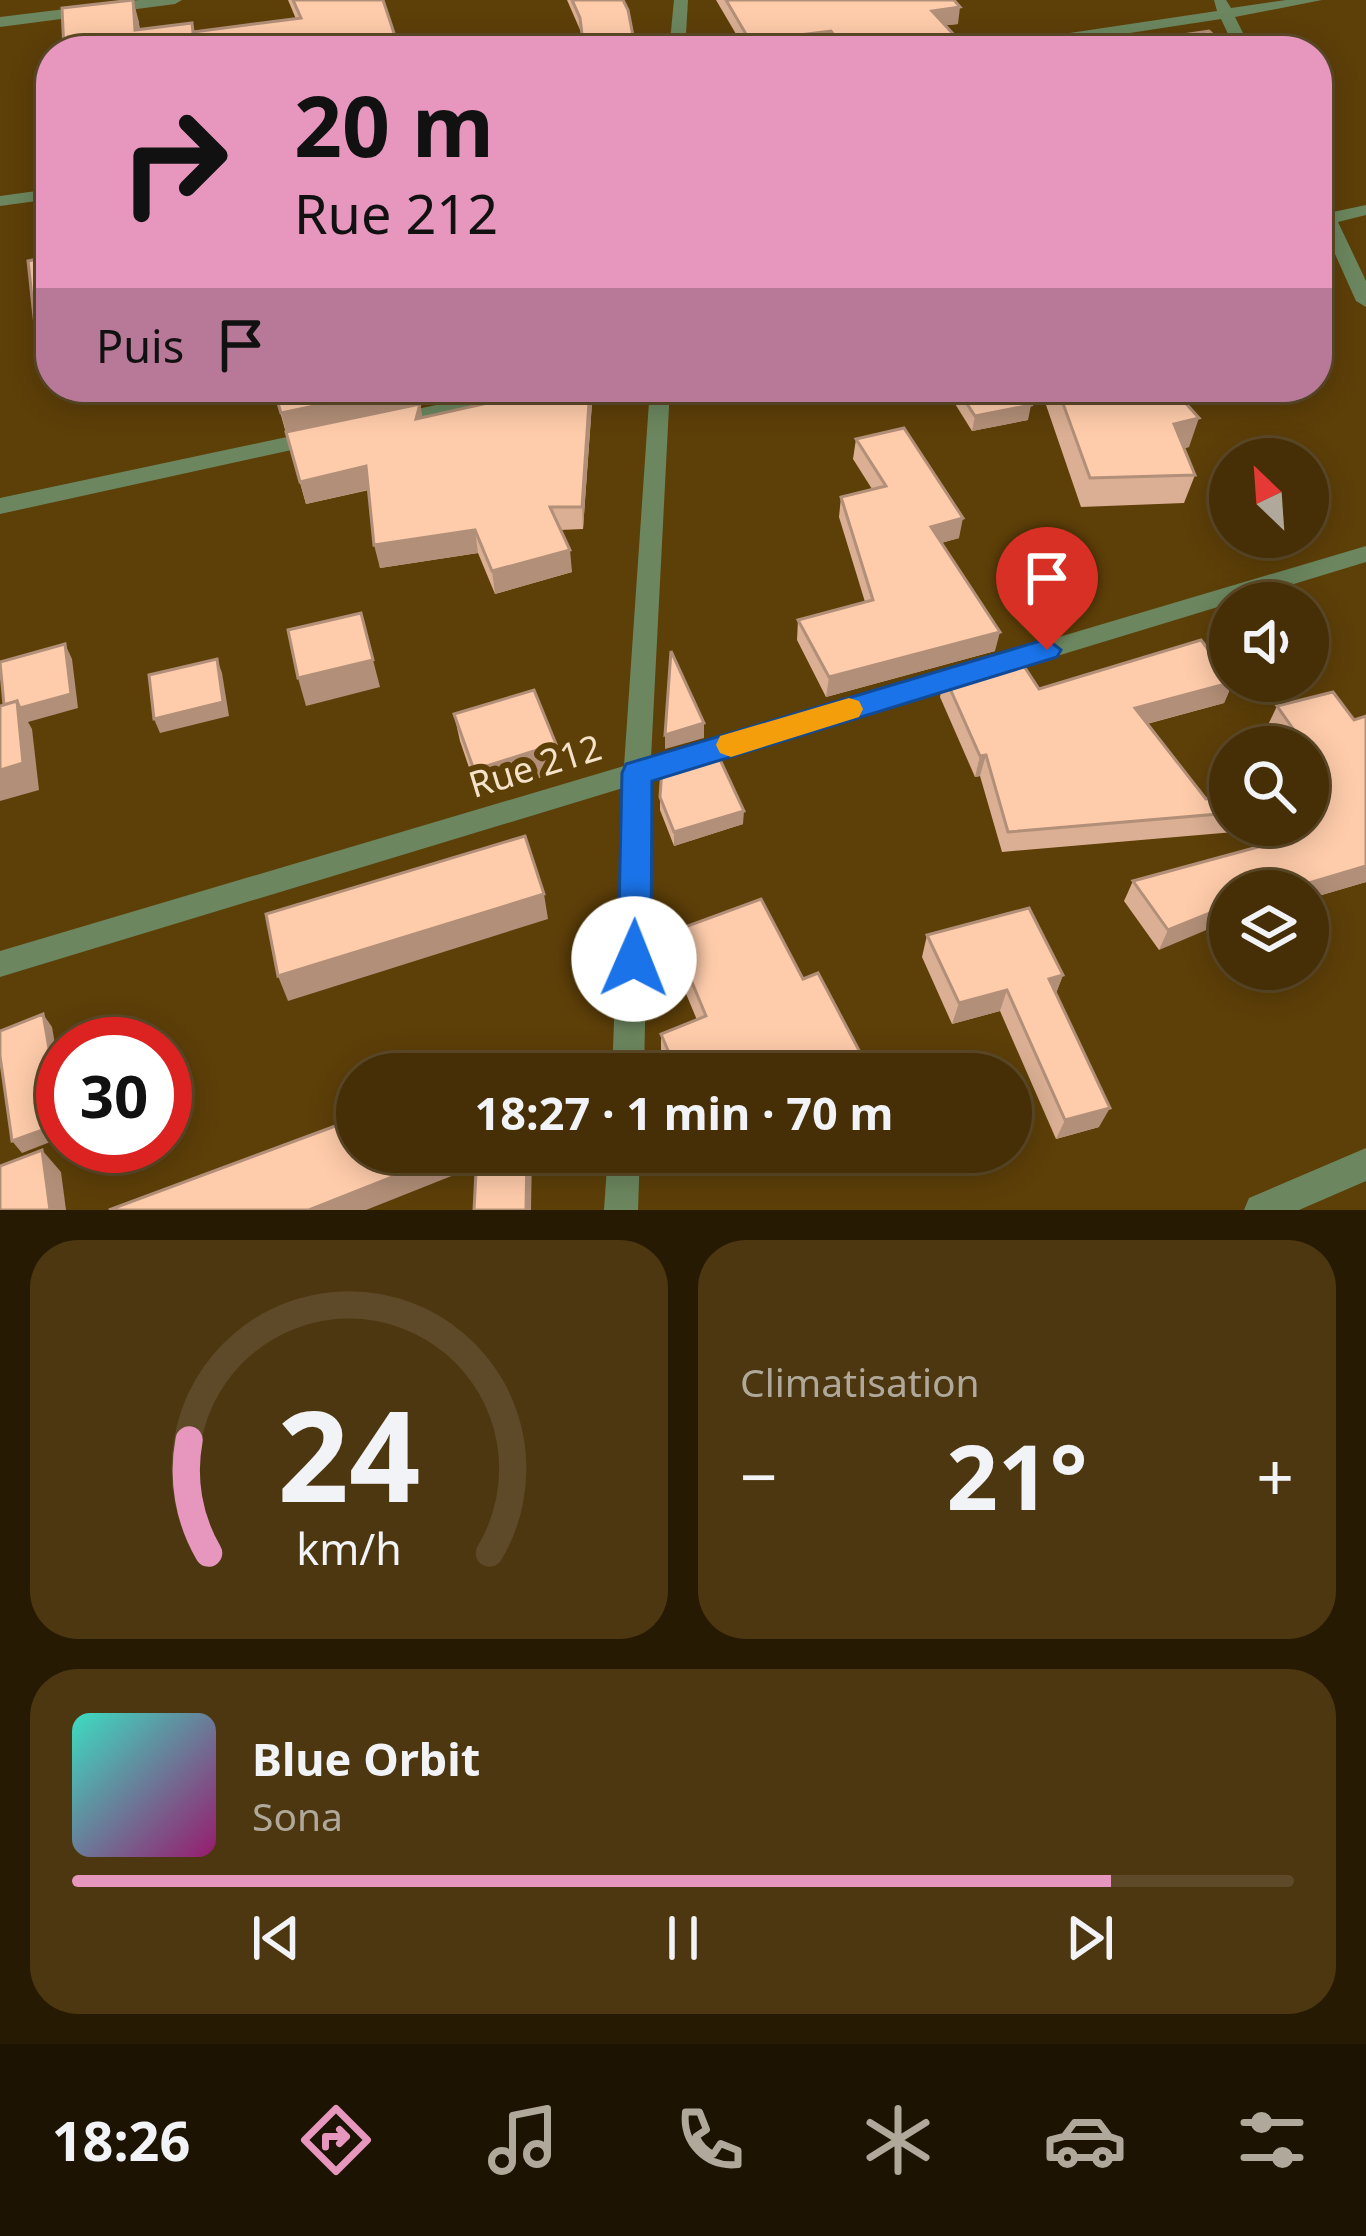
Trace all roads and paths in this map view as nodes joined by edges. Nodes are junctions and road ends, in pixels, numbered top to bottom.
1 (175, 0) edge
2 (682, 0) edge
3 (1315, 0) edge
4 (1222, 7) edge
5 (0, 22) edge
6 (678, 36) edge
7 (1064, 36) edge
8 (1236, 36) edge
9 (36, 196) edge
10 (0, 201) edge
11 (1366, 211) edge
12 (1332, 218) edge
13 (1332, 237) edge
14 (1366, 301) edge
15 (481, 402) edge
16 (659, 402) edge
17 (0, 506) edge
18 (1366, 554) edge
19 (637, 773) junction
20 (0, 964) edge
21 (629, 1053) edge
22 (1366, 1163) edge
23 (623, 1173) edge
24 (621, 1210) edge
25 (1262, 1210) edge

1 - 5 street
2 - 6 street
3 - 4 street
4 - 7 street
4 - 8 street
9 - 10 street
11 - 12 street
13 - 14 street
15 - 17 street
16 - 19 street
18 - 19 street, Rue 212
19 - 20 street, Rue 212
19 - 21 street
22 - 25 street
23 - 24 street

